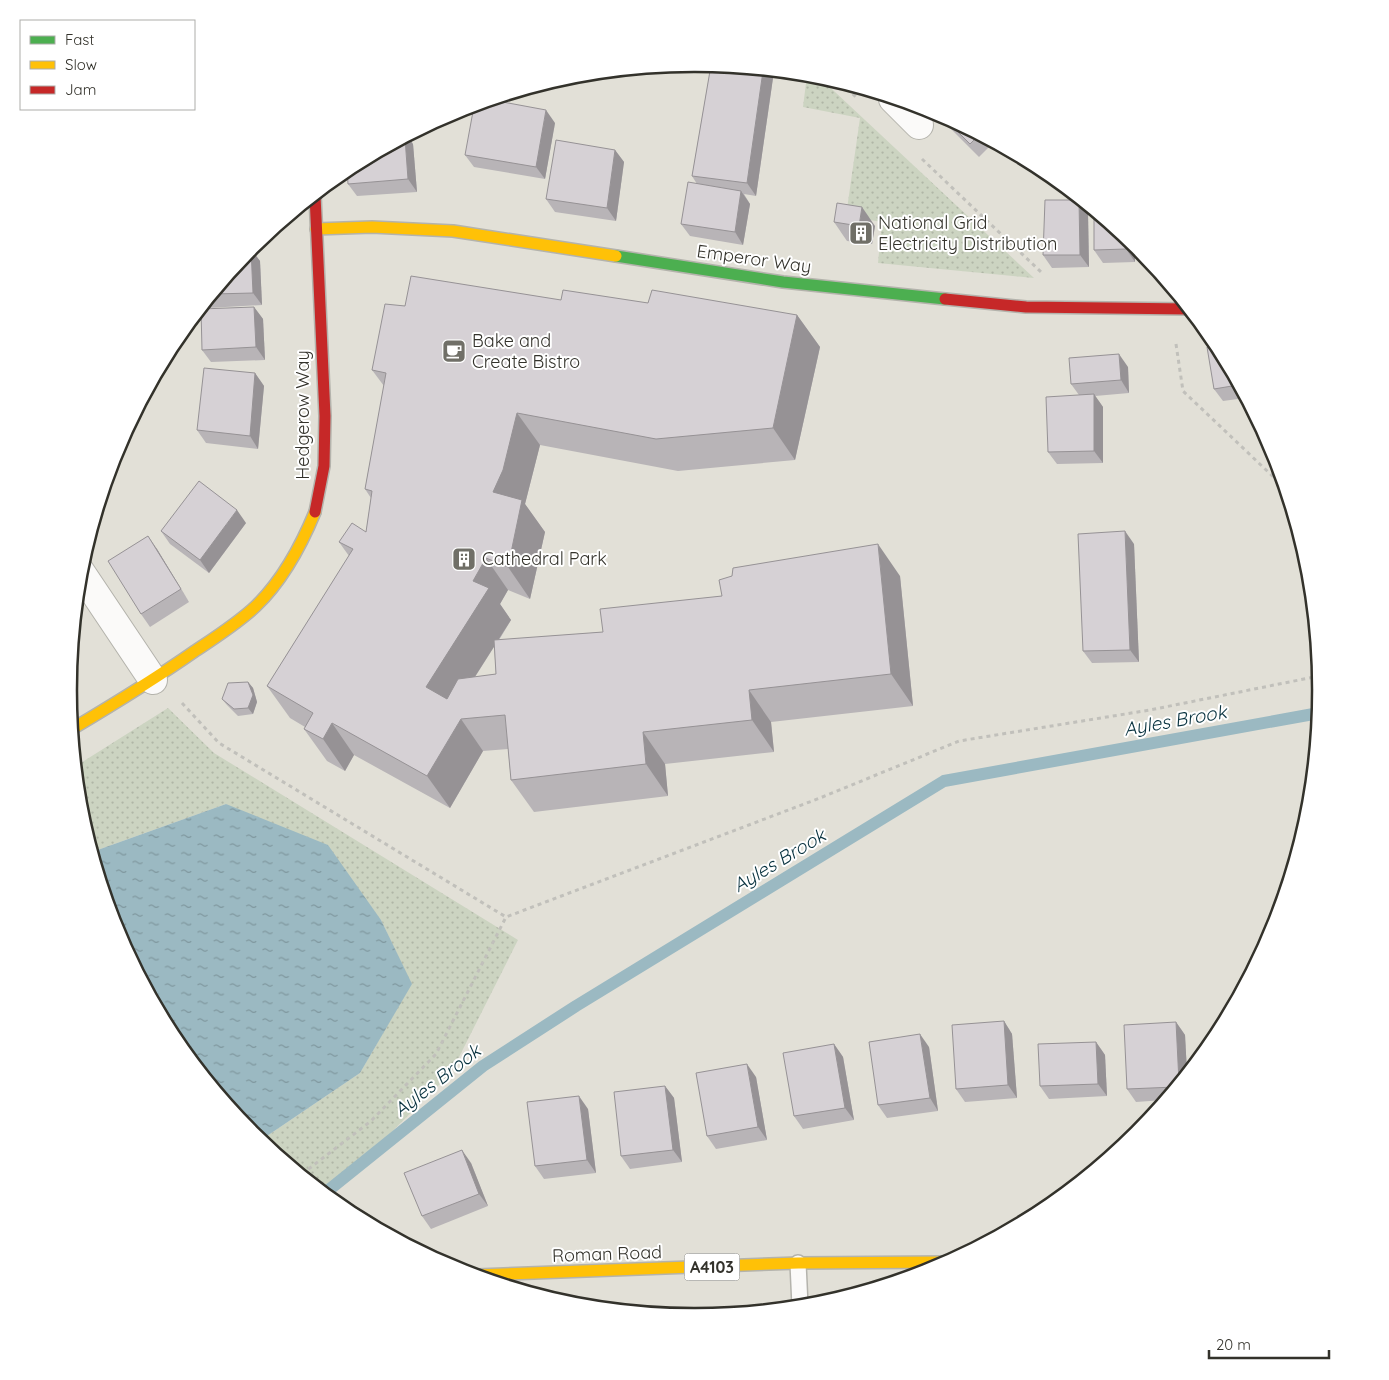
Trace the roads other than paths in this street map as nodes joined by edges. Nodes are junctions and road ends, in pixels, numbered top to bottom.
1 (904, 109) edge
2 (919, 125) dead end
3 (315, 203) edge
4 (316, 229) junction
5 (1179, 308) edge
6 (87, 581) edge
7 (153, 680) junction
8 (78, 725) edge
9 (926, 1262) edge
10 (798, 1263) junction
11 (497, 1275) edge
12 (800, 1298) edge

1 - 2 street
3 - 4 street, Hedgerow Way
4 - 5 street, Emperor Way
4 - 7 street, Hedgerow Way
6 - 7 street
7 - 8 street, Hedgerow Way
9 - 10 street, Roman Road / A4103
10 - 11 street, Roman Road / A4103
10 - 12 lane

